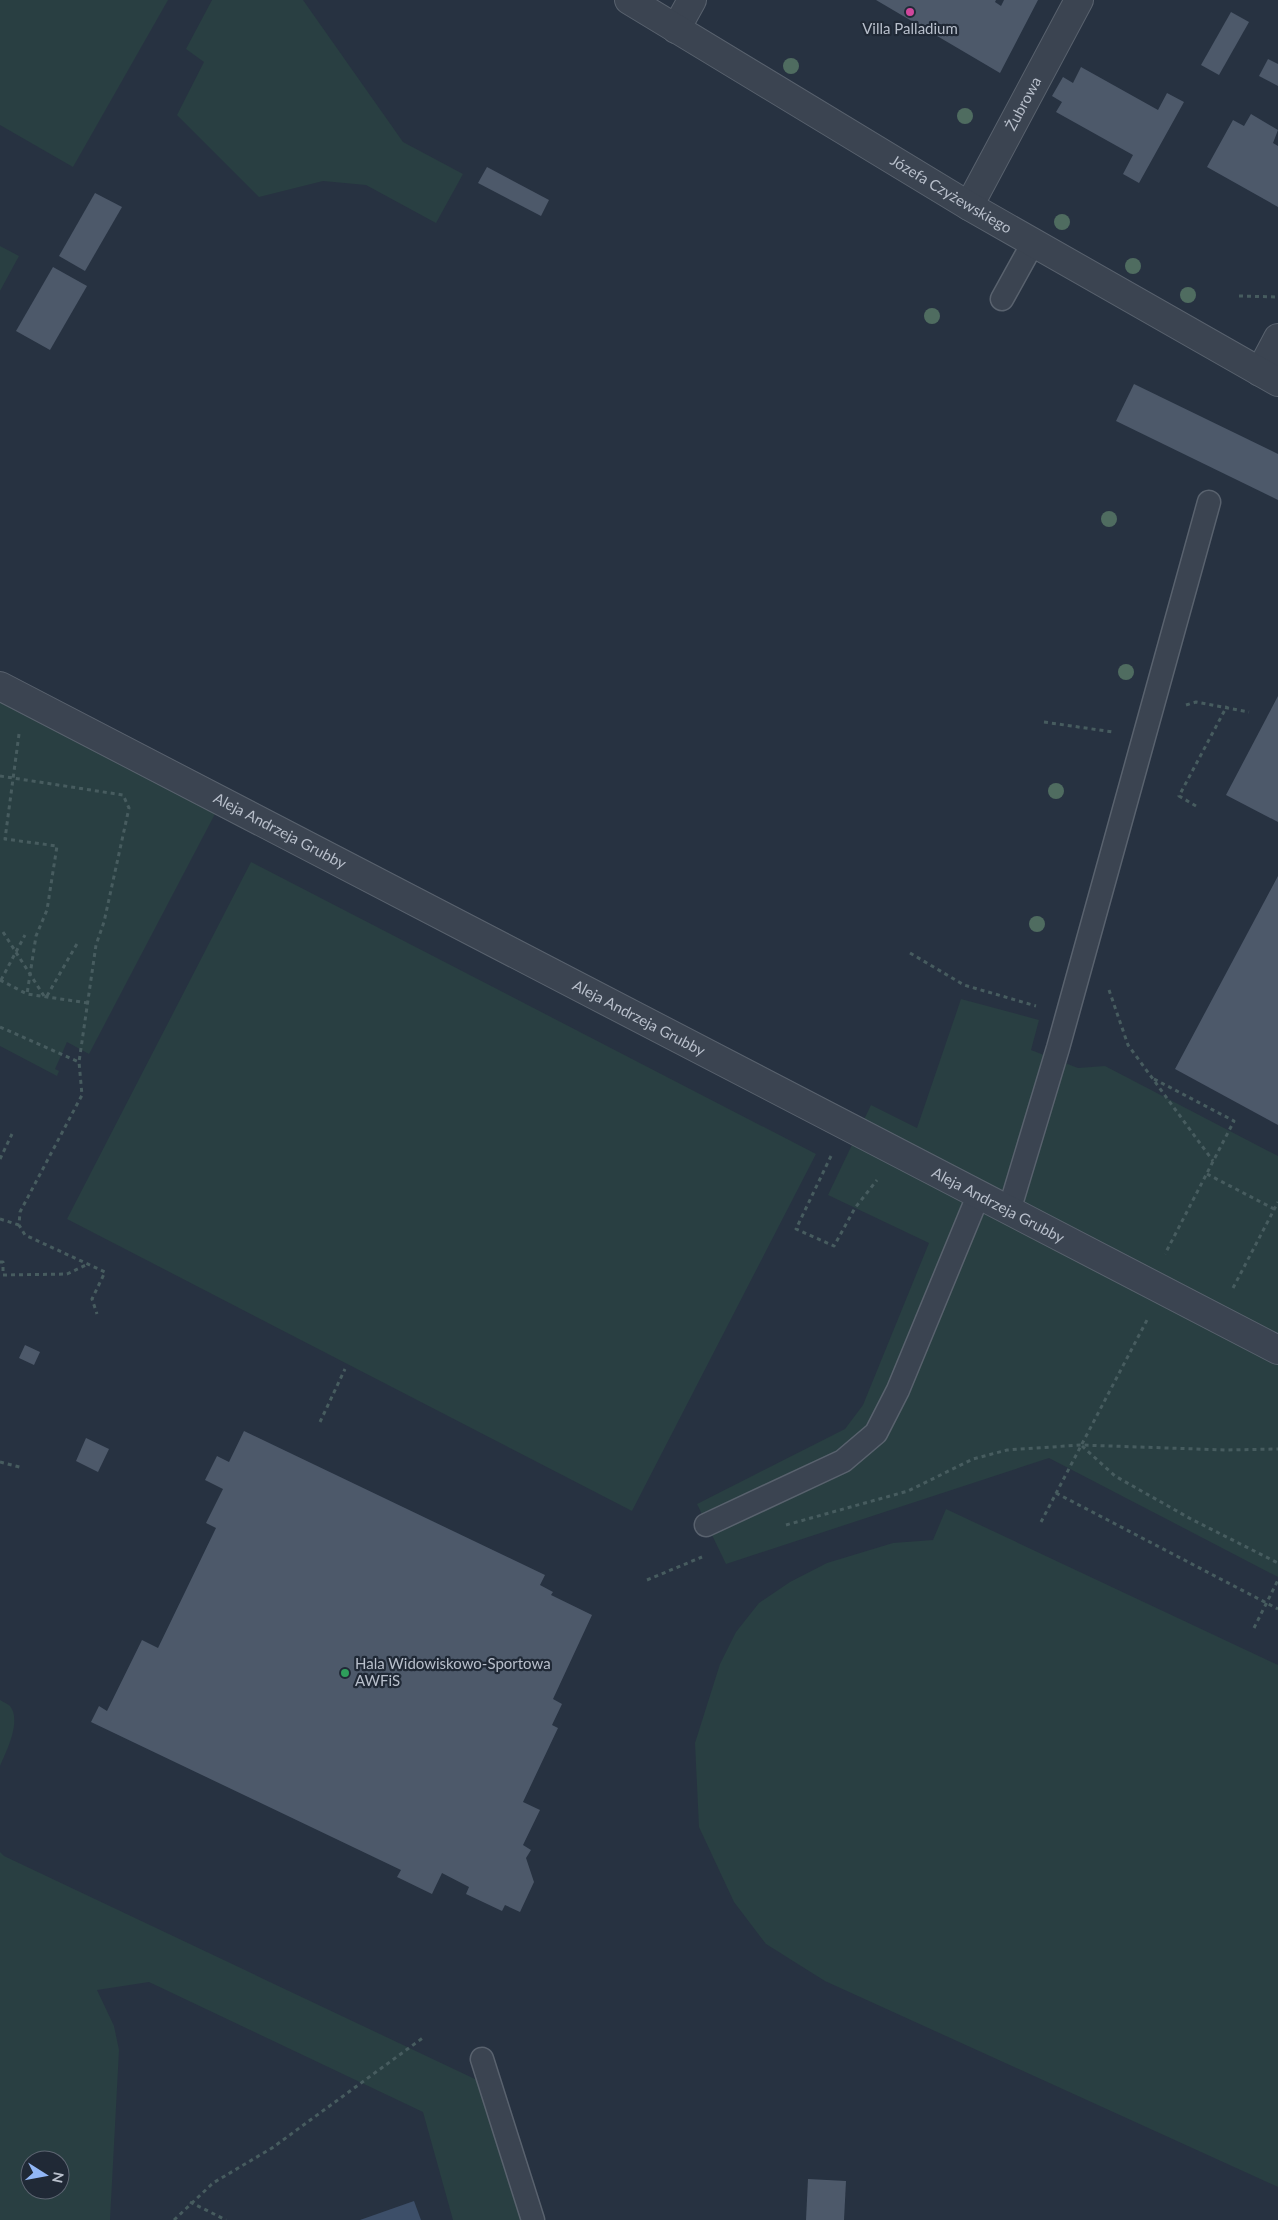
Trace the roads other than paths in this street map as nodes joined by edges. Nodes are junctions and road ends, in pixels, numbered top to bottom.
1 (629, 0) edge
2 (692, 0) edge
3 (1079, 0) edge
4 (676, 29) junction
5 (969, 206) junction
6 (1033, 243) junction
7 (1002, 299) dead end
8 (1278, 338) edge
9 (1269, 377) edge
10 (1209, 502) dead end
11 (0, 686) edge
12 (978, 1196) junction
13 (1009, 1211) junction
14 (1278, 1350) edge
15 (706, 1525) dead end
16 (482, 2059) dead end
17 (533, 2220) edge

1 - 4 street, Józefa Czyżewskiego
2 - 4 street
3 - 5 street, Żubrowa
4 - 5 street, Józefa Czyżewskiego
5 - 6 street, Józefa Czyżewskiego
6 - 7 lane
6 - 9 street, Józefa Czyżewskiego
8 - 9 street
10 - 13 lane
11 - 12 street, Aleja Andrzeja Grubby
12 - 13 street, Aleja Andrzeja Grubby
12 - 15 lane
13 - 14 street, Aleja Andrzeja Grubby
16 - 17 lane

